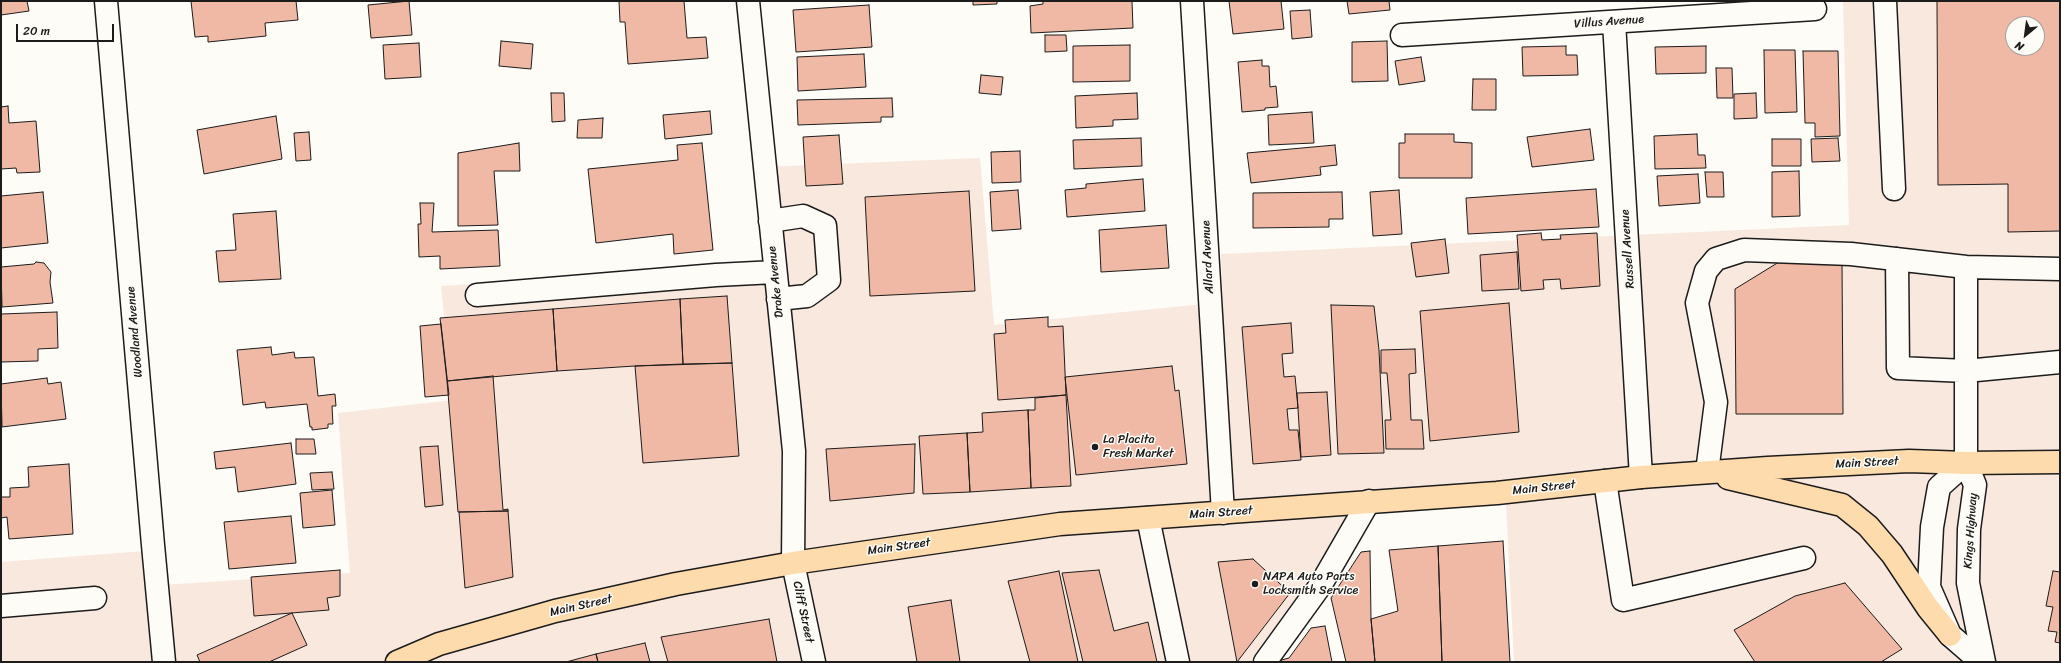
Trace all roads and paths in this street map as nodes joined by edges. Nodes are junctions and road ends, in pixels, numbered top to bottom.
1 (106, 1) edge
2 (748, 1) edge
3 (1192, 1) edge
4 (1885, 1) edge
5 (1815, 9) dead end
6 (1614, 22) junction
7 (1402, 35) dead end
8 (1894, 189) dead end
9 (770, 221) junction
10 (1897, 259) junction
11 (1966, 267) junction
12 (2060, 269) edge
13 (775, 272) junction
14 (477, 294) dead end
15 (778, 299) junction
16 (2060, 362) edge
17 (1966, 371) junction
18 (2060, 462) edge
19 (1966, 463) junction
20 (1707, 472) junction
21 (1641, 477) junction
22 (1605, 481) junction
23 (1369, 501) junction
24 (1223, 514) junction
25 (1148, 518) junction
26 (1804, 558) dead end
27 (793, 563) junction
28 (95, 598) dead end
29 (1, 606) edge
30 (1950, 635) junction
31 (164, 662) edge
32 (397, 662) edge
33 (814, 662) edge
34 (1178, 662) edge
35 (1265, 662) edge
36 (1983, 662) edge

1 - 31 street, Woodland Avenue
2 - 9 street, Drake Avenue
3 - 24 street, Allard Avenue
4 - 8 street
5 - 6 street, Villus Avenue
6 - 7 street, Villus Avenue
6 - 21 street, Russell Avenue
9 - 13 street, Drake Avenue
9 - 15 street
10 - 11 street
10 - 17 street
10 - 20 street
11 - 12 street
11 - 17 street
13 - 14 street
13 - 15 street, Drake Avenue
15 - 27 street, Drake Avenue
16 - 17 street
17 - 19 street
18 - 19 main road, Main Street
19 - 20 main road, Main Street
19 - 30 street, Kings Highway
19 - 36 street, Kings Highway
20 - 21 main road, Main Street
20 - 30 main road
21 - 22 main road, Main Street
22 - 23 main road, Main Street
22 - 26 street
23 - 24 main road, Main Street
23 - 35 street
24 - 25 main road, Main Street
25 - 27 main road, Main Street
25 - 34 street
27 - 32 main road, Main Street
27 - 33 street, Cliff Street
28 - 29 street
30 - 36 street, Kings Highway

